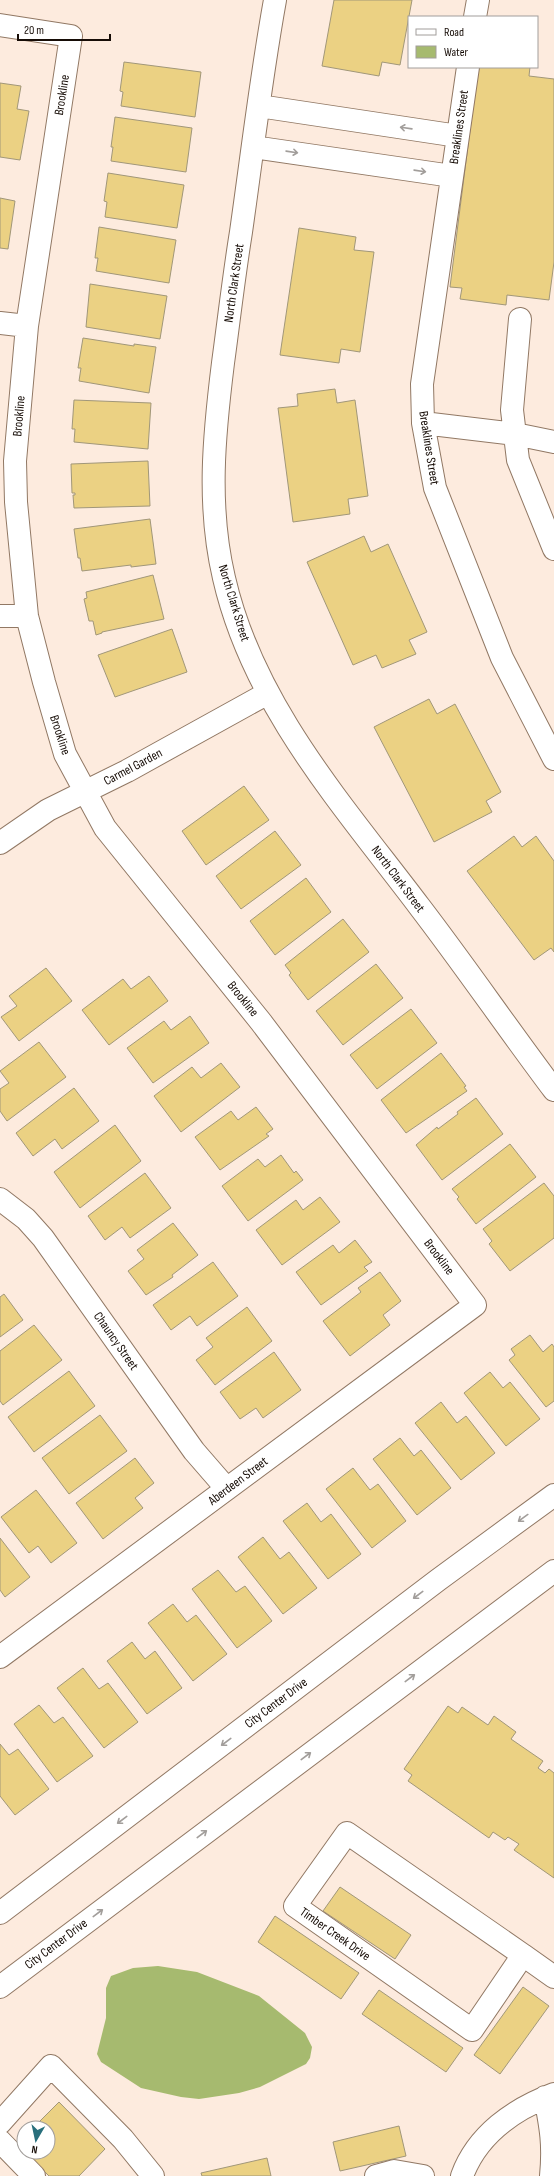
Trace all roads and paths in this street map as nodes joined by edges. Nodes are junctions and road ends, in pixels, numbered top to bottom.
1 (275, 0) edge
2 (478, 0) edge
3 (475, 16) edge
4 (0, 25) edge
5 (468, 68) edge
6 (259, 106) junction
7 (458, 136) junction
8 (253, 147) junction
9 (452, 176) junction
10 (520, 319) dead end
11 (0, 323) edge
12 (27, 326) junction
13 (423, 423) junction
14 (515, 434) junction
15 (554, 442) edge
16 (554, 549) edge
17 (0, 616) edge
18 (27, 616) junction
19 (268, 693) junction
20 (554, 759) edge
21 (85, 792) junction
22 (0, 843) edge
23 (554, 1090) edge
24 (0, 1199) edge
25 (475, 1305) joint
26 (227, 1489) junction
27 (554, 1494) edge
28 (554, 1571) edge
29 (0, 1657) edge
30 (0, 1913) edge
31 (523, 1955) junction
32 (554, 1976) edge
33 (0, 1987) edge
34 (550, 2096) edge
35 (0, 2123) edge
36 (0, 2141) edge
37 (34, 2176) edge
38 (153, 2176) edge
39 (376, 2176) edge
40 (423, 2176) edge
41 (462, 2176) edge
42 (551, 2176) edge

1 - 6 street, North Clark Street
2 - 3 street
4 - 12 street, Brookline
5 - 7 street, Breaklines Street
7 -> 6 street
6 - 8 street, North Clark Street
7 - 9 street, Breaklines Street
8 -> 9 street
8 - 19 street, North Clark Street
9 - 13 street, Breaklines Street
10 - 14 street
11 - 12 street
12 - 18 street, Brookline
13 - 14 street
13 - 20 street, Breaklines Street
14 - 15 street
14 - 16 street
17 - 18 street
18 - 21 street, Brookline
19 - 21 street, Carmel Garden
19 - 23 street, North Clark Street
21 - 22 street, Carmel Garden
21 - 25 street, Brookline
24 - 26 street, Chauncy Street
25 - 26 street, Aberdeen Street
26 - 29 street, Aberdeen Street
27 -> 30 street, City Center Drive
33 -> 28 street, City Center Drive
31 - 31 street, Timber Creek Drive
31 - 32 street, Timber Creek Drive
34 - 41 street
34 - 42 street
35 - 38 street
36 - 37 street
39 - 40 street

